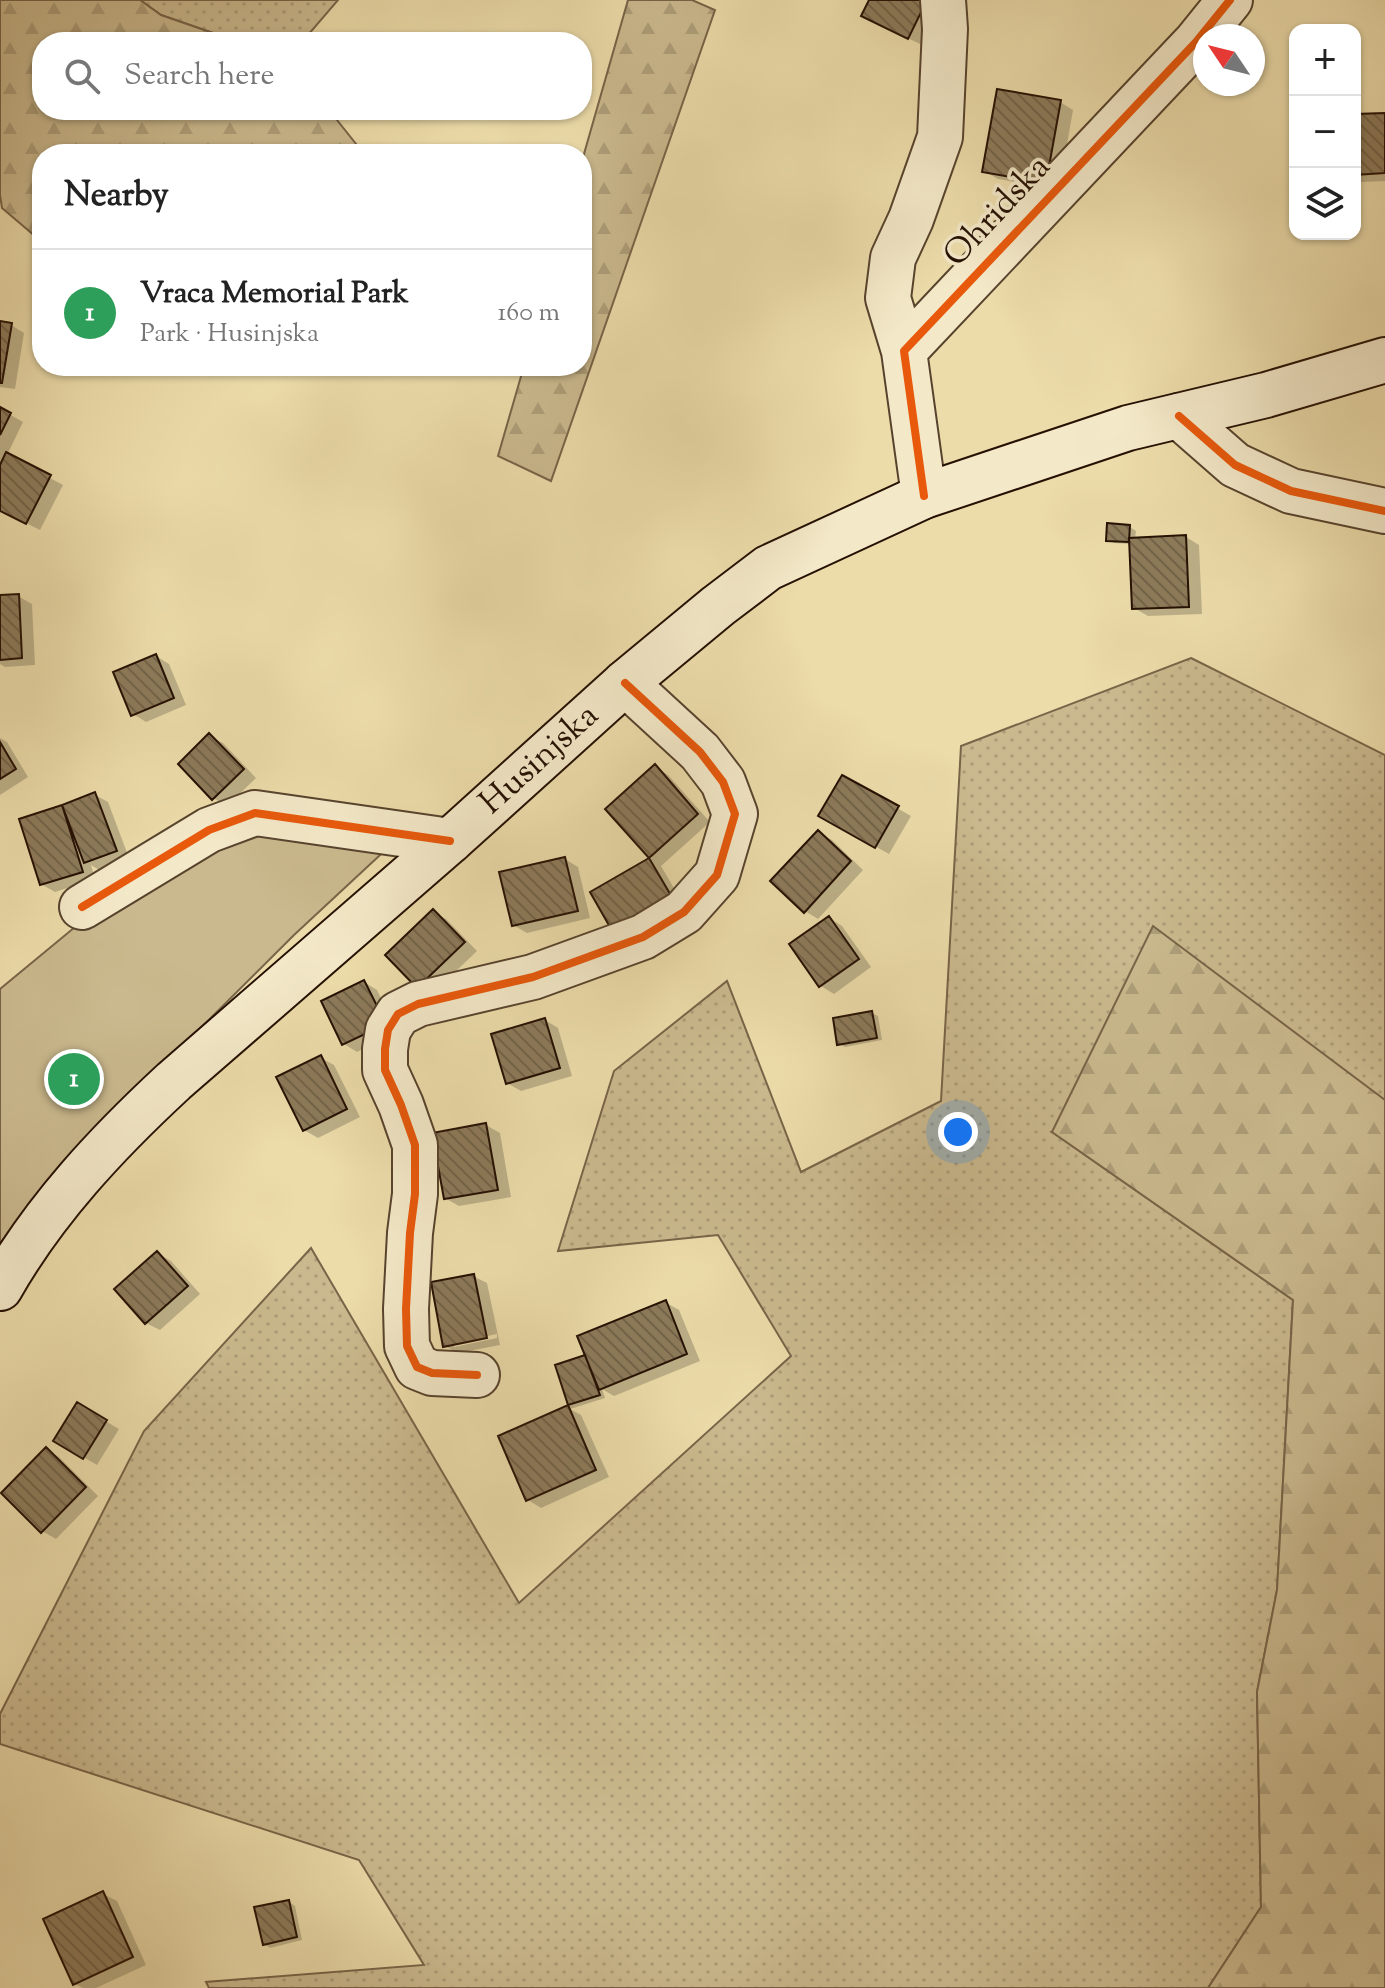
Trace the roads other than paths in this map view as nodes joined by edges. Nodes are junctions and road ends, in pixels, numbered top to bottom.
1 (943, 0) edge
2 (1230, 0) edge
3 (904, 351) junction
4 (1385, 360) edge
5 (1179, 416) junction
6 (924, 496) junction
7 (1385, 511) edge
8 (625, 683) junction
9 (450, 841) junction
10 (82, 907) dead end
11 (0, 1288) edge
12 (477, 1375) dead end

1 - 3 street, Ohridska
2 - 3 street, Ohridska
3 - 6 street, Ohridska
4 - 5 street, Husinjska
5 - 6 street, Husinjska
5 - 7 street
6 - 8 street, Husinjska
8 - 9 street, Husinjska
8 - 12 street
9 - 10 street
9 - 11 street, Husinjska

